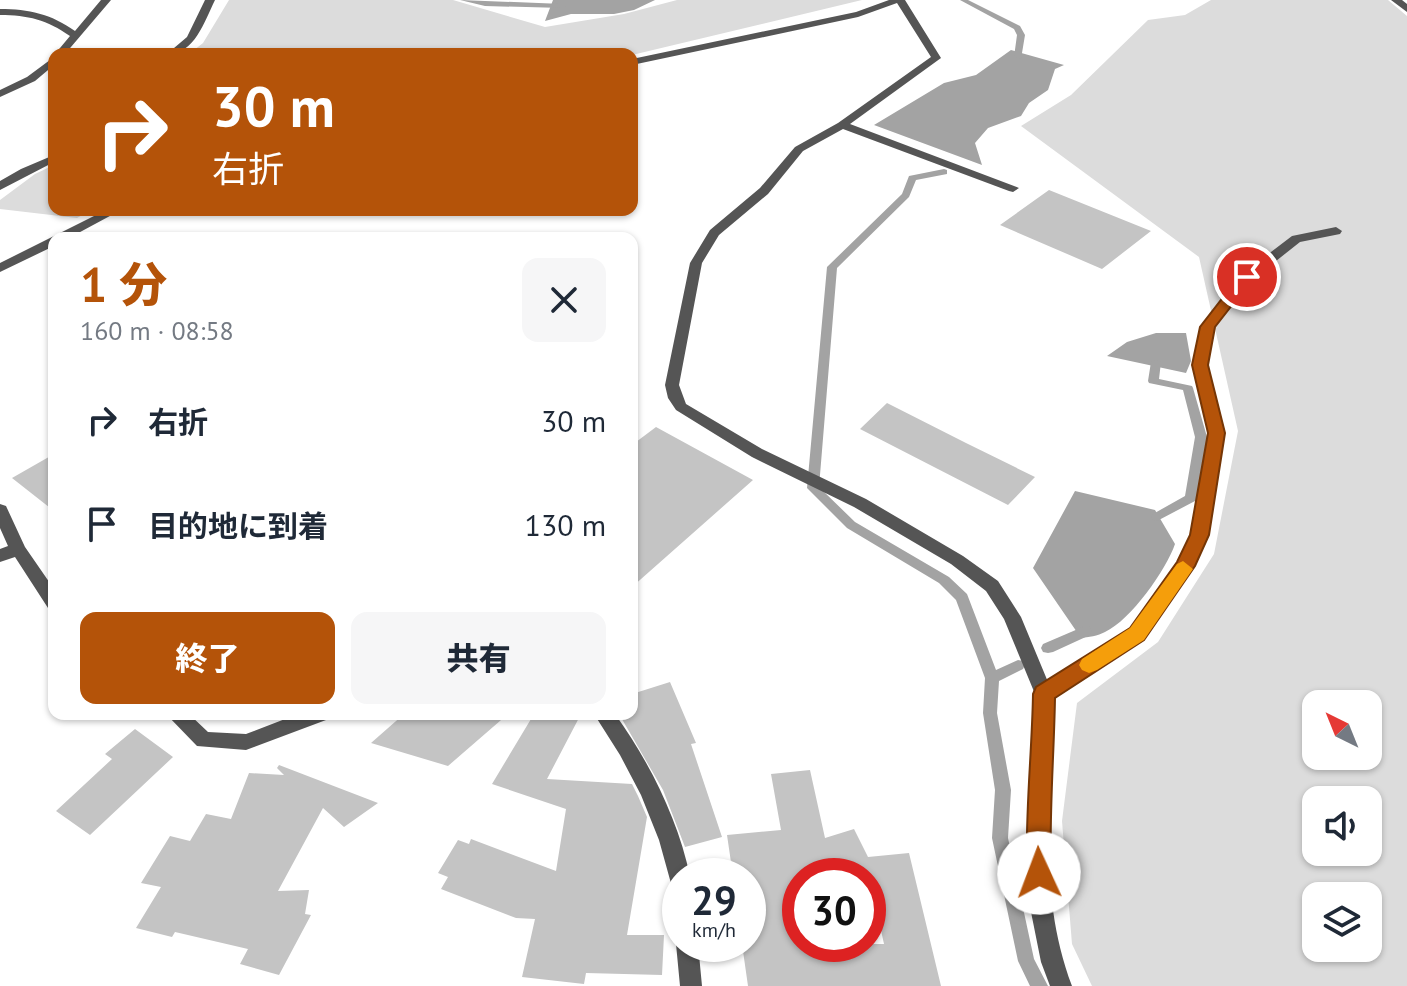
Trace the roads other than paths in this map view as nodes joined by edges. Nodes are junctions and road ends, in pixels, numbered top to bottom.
1 (106, 0) edge
2 (210, 0) edge
3 (899, 0) edge
4 (1396, 0) edge
5 (1407, 9) edge
6 (0, 12) edge
7 (76, 36) junction
8 (65, 48) edge
9 (180, 48) edge
10 (638, 61) edge
11 (48, 65) edge
12 (0, 94) edge
13 (842, 125) junction
14 (48, 161) edge
15 (0, 186) edge
16 (1013, 188) dead end
17 (103, 216) edge
18 (1336, 231) dead end
19 (71, 232) edge
20 (48, 244) edge
21 (0, 268) edge
22 (0, 510) edge
23 (18, 549) junction
24 (0, 556) edge
25 (48, 594) edge
26 (1044, 694) junction
27 (182, 720) edge
28 (303, 720) edge
29 (609, 720) edge
30 (677, 858) edge
31 (689, 962) edge
32 (691, 986) edge
33 (1061, 986) edge

1 - 7 street
2 - 9 street
3 - 10 street
3 - 13 street
4 - 5 street
6 - 7 street
7 - 8 street
11 - 12 street
13 - 16 street
13 - 26 street
14 - 15 street
17 - 19 street
18 - 26 street
20 - 21 street
22 - 23 street
23 - 24 street
23 - 25 street
26 - 33 street
27 - 28 street
29 - 30 street
31 - 32 street

